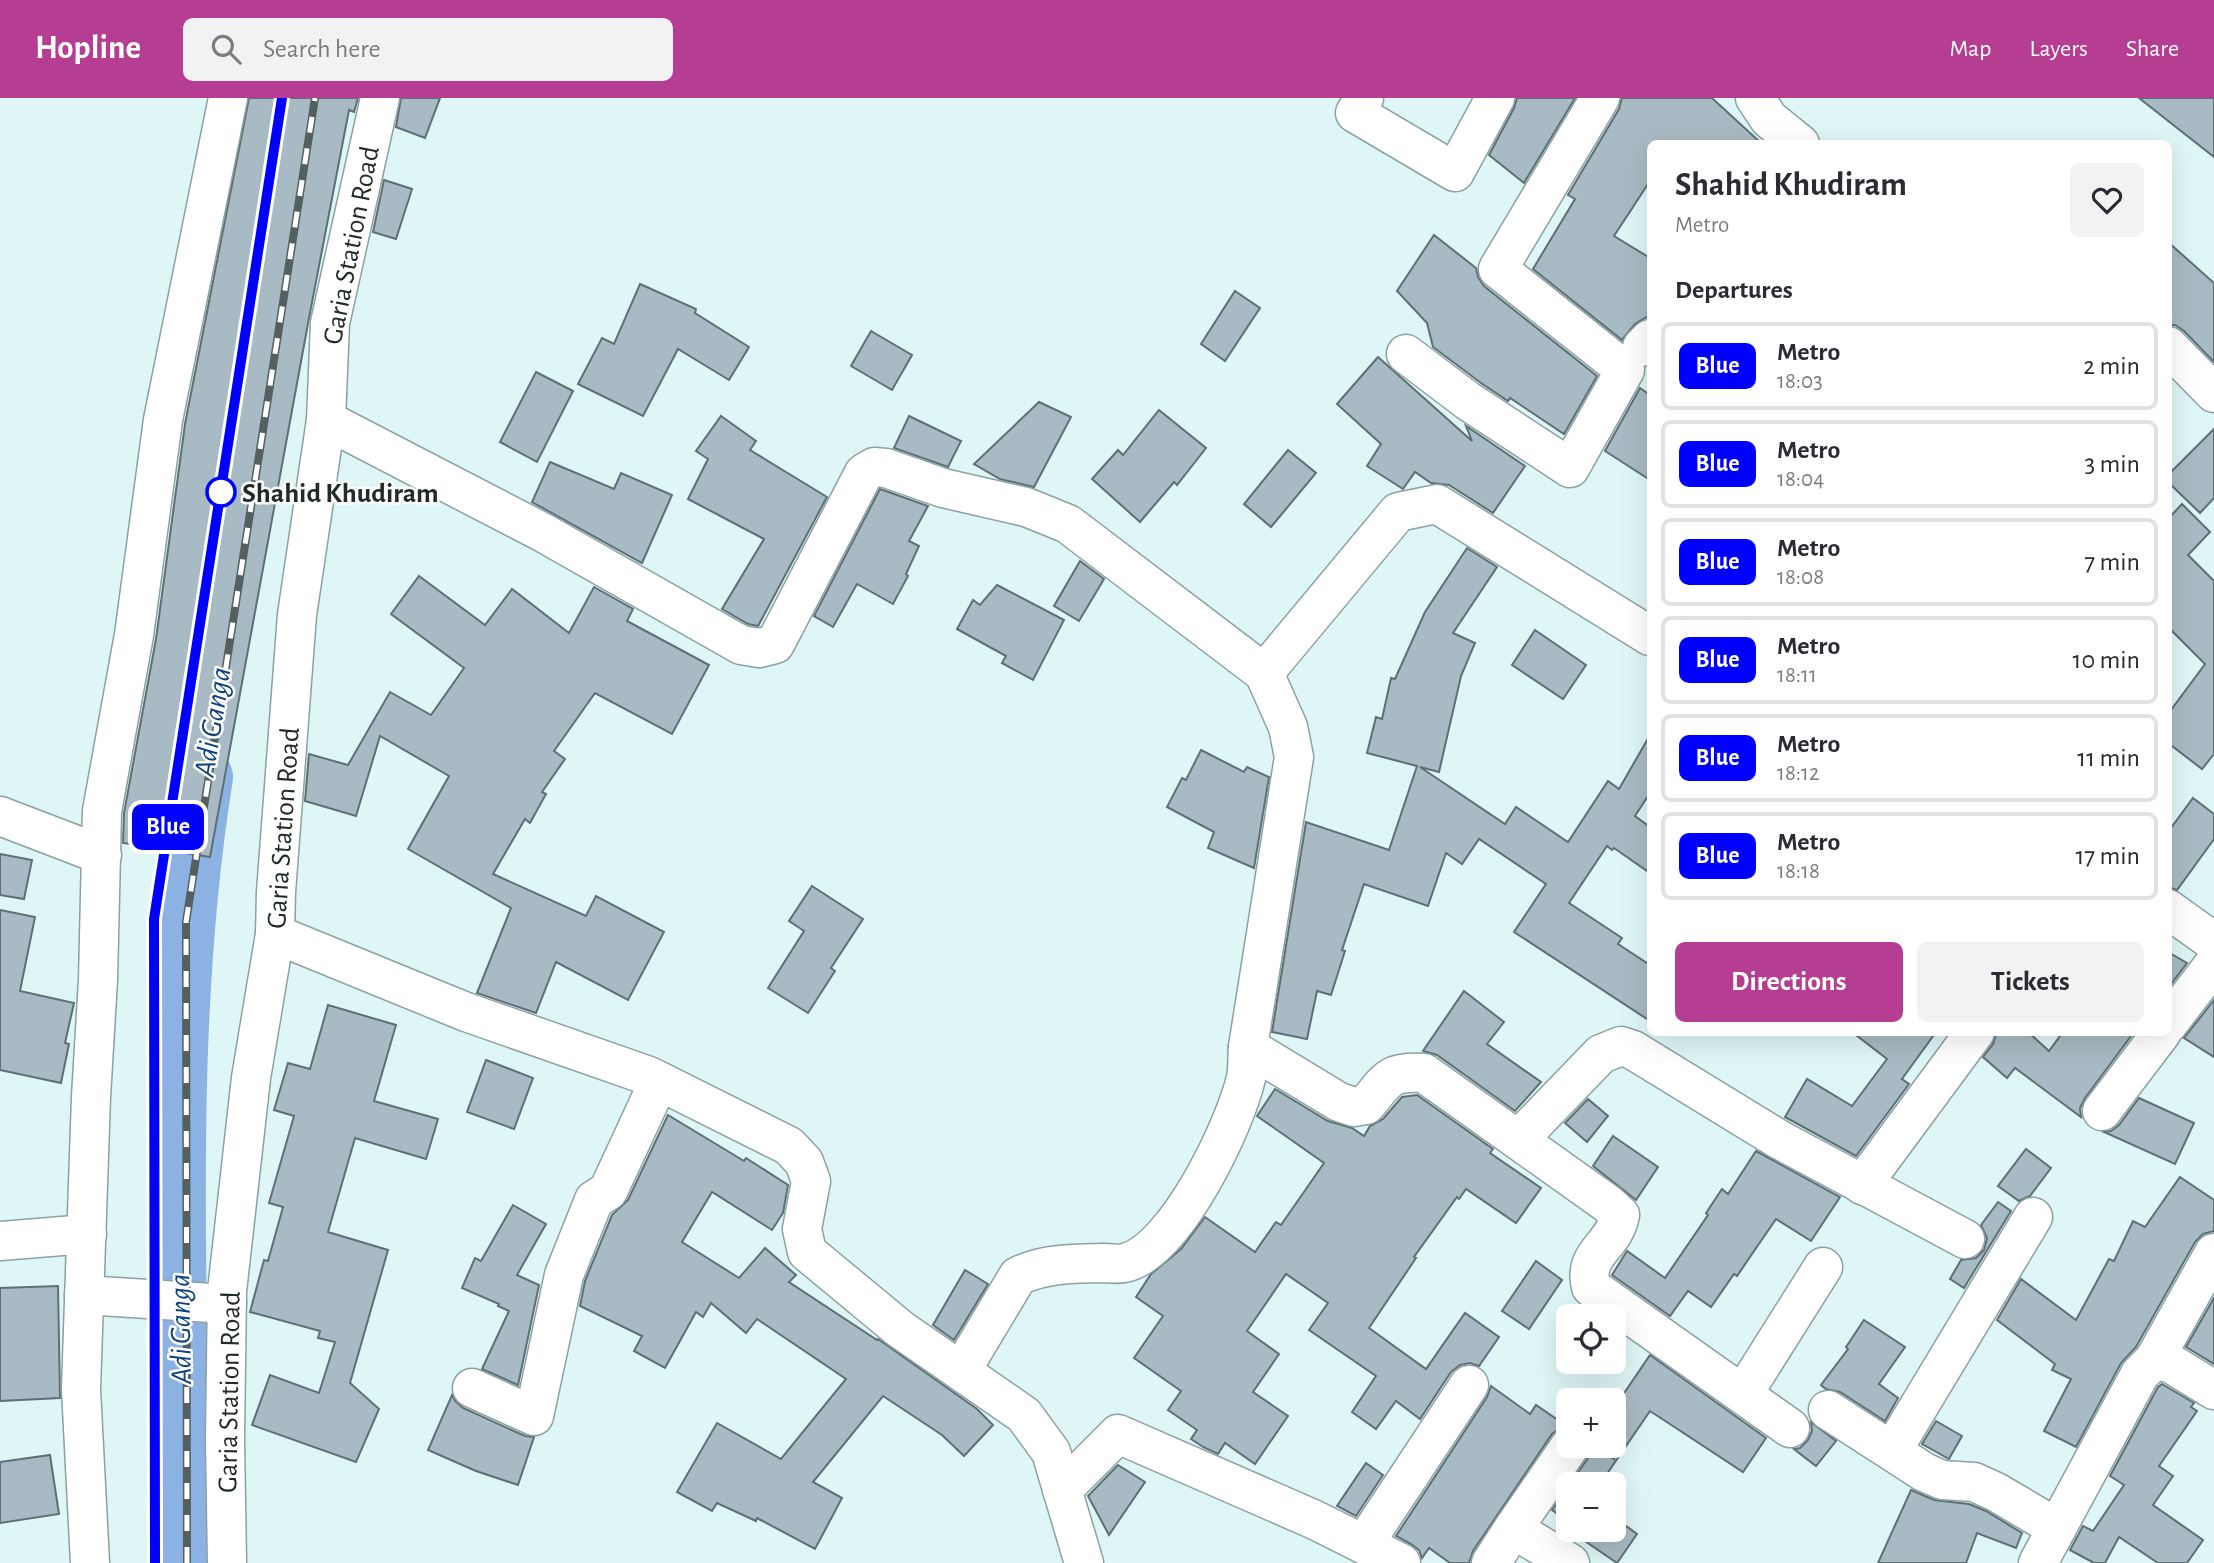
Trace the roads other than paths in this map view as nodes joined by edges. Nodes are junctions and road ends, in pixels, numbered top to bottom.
1 (228, 98) edge
2 (380, 98) edge
3 (1364, 98) edge
4 (1495, 98) edge
5 (1600, 98) edge
6 (1755, 98) edge
7 (1795, 140) edge
8 (2172, 350) edge
9 (1406, 354) dead end
10 (2214, 393) edge
11 (326, 420) junction
12 (1647, 634) edge
13 (1264, 673) junction
14 (0, 816) edge
15 (102, 855) junction
16 (2172, 912) edge
17 (275, 934) junction
18 (2214, 942) edge
19 (2214, 964) edge
20 (2172, 1019) edge
21 (1972, 1036) edge
22 (2159, 1036) edge
23 (1248, 1046) junction
24 (659, 1081) junction
25 (2102, 1111) dead end
26 (1518, 1140) junction
27 (1863, 1185) junction
28 (2033, 1217) dead end
29 (87, 1234) junction
30 (1965, 1239) dead end
31 (0, 1241) edge
32 (2214, 1253) edge
33 (1823, 1267) dead end
34 (84, 1295) junction
35 (227, 1304) junction
36 (2154, 1360) junction
37 (961, 1371) junction
38 (1469, 1385) dead end
39 (471, 1388) dead end
40 (2214, 1390) edge
41 (1743, 1394) junction
42 (1828, 1410) dead end
43 (1790, 1428) dead end
44 (1892, 1451) junction
45 (1562, 1458) edge
46 (1062, 1490) junction
47 (2057, 1528) junction
48 (1513, 1529) junction
49 (1364, 1544) junction
50 (90, 1563) edge
51 (227, 1563) edge
52 (1084, 1563) edge
53 (1401, 1563) edge
54 (1491, 1563) edge
55 (1570, 1563) edge
56 (2038, 1563) edge

1 - 15 street
2 - 11 street, Garia Station Road
3 - 4 street
5 - 9 street
6 - 7 street
8 - 10 street
11 - 13 street
11 - 17 street, Garia Station Road
12 - 13 street
13 - 23 street
14 - 15 street
15 - 29 street
16 - 18 street
17 - 24 street
17 - 35 street, Garia Station Road
19 - 20 street
21 - 27 street
22 - 25 street
23 - 26 street
23 - 37 street
24 - 37 street
24 - 39 street
26 - 27 street
26 - 41 street
27 - 30 street
28 - 44 street
29 - 31 street
29 - 34 street
32 - 36 street
33 - 41 street
34 - 35 street
34 - 50 street
35 - 51 street, Garia Station Road
36 - 40 street
36 - 47 street
37 - 46 street
38 - 49 street
41 - 43 street
42 - 44 street
44 - 47 street
45 - 48 street
46 - 49 street
46 - 52 street
47 - 56 street
48 - 54 street
48 - 55 street
49 - 53 street

